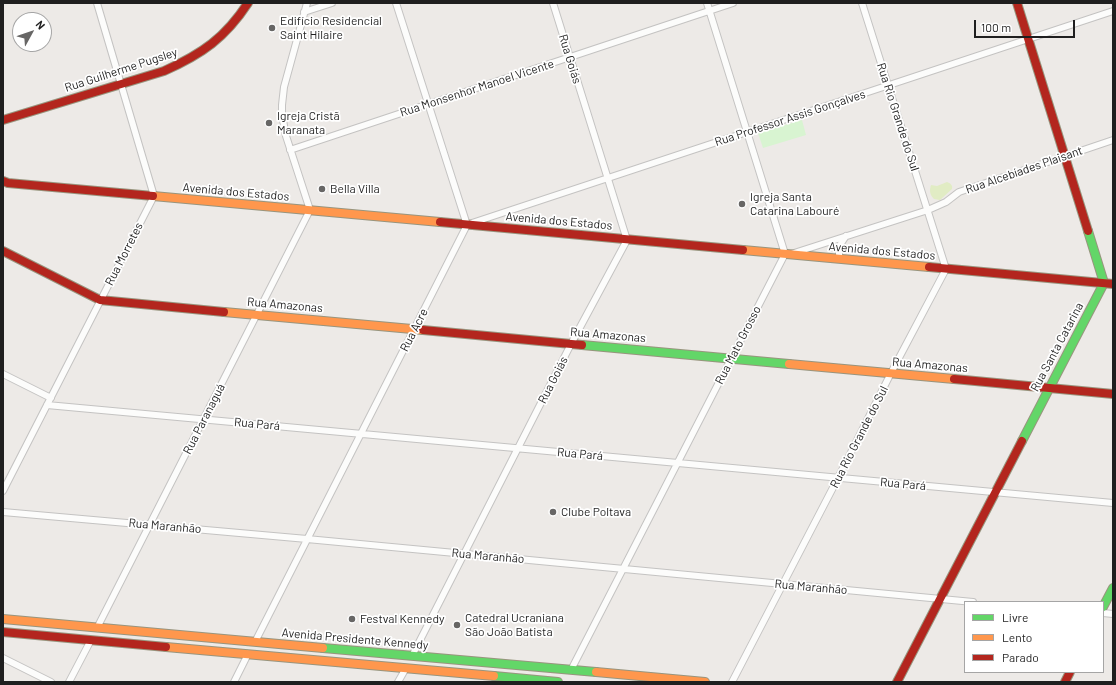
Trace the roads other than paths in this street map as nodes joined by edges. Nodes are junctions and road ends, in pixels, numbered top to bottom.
1 (97, 3) edge
2 (248, 3) edge
3 (307, 3) edge
4 (332, 3) edge
5 (396, 3) edge
6 (553, 3) edge
7 (706, 3) edge
8 (733, 3) edge
9 (862, 3) edge
10 (1017, 3) edge
11 (709, 11) junction
12 (1113, 11) edge
13 (304, 12) junction
14 (1028, 39) junction
15 (570, 57) junction
16 (121, 84) junction
17 (888, 86) junction
18 (428, 104) junction
19 (3, 120) edge
20 (747, 132) junction
21 (1113, 140) edge
22 (290, 150) junction
23 (1065, 156) junction
24 (608, 178) junction
25 (3, 181) edge
26 (154, 196) junction
27 (310, 210) junction
28 (928, 210) junction
29 (467, 225) junction
30 (846, 236) junction
31 (627, 240) junction
32 (3, 252) edge
33 (787, 254) junction
34 (840, 259) junction
35 (946, 269) junction
36 (1113, 280) edge
37 (1104, 283) junction
38 (1113, 284) edge
39 (100, 300) junction
40 (257, 315) junction
41 (414, 329) junction
42 (571, 344) junction
43 (731, 359) junction
44 (891, 373) junction
45 (3, 374) edge
46 (1049, 388) junction
47 (1113, 394) edge
48 (51, 398) junction
49 (47, 405) junction
50 (204, 419) junction
51 (362, 434) junction
52 (518, 448) junction
53 (677, 463) junction
54 (838, 478) junction
55 (3, 491) edge
56 (996, 492) junction
57 (1113, 503) edge
58 (3, 512) edge
59 (150, 524) junction
60 (307, 539) junction
61 (464, 554) junction
62 (623, 569) junction
63 (783, 584) junction
64 (1113, 588) edge
65 (940, 599) junction
66 (964, 601) edge
67 (1104, 605) edge
68 (3, 619) edge
69 (97, 628) junction
70 (3, 632) edge
71 (211, 638) junction
72 (91, 640) junction
73 (255, 642) junction
74 (210, 650) junction
75 (248, 654) junction
76 (412, 656) junction
77 (3, 658) edge
78 (491, 663) junction
79 (406, 668) junction
80 (571, 670) junction
81 (1070, 673) edge
82 (485, 675) junction
83 (51, 682) edge
84 (69, 682) edge
85 (234, 682) edge
86 (398, 682) edge
87 (558, 682) edge
88 (705, 682) edge
89 (732, 682) edge
90 (897, 682) edge
91 (1065, 682) edge

1 - 16 street
2 - 16 street, Rua Guilherme Pugsley
3 - 13 street
4 - 13 street
5 - 18 street
6 - 15 street, Rua Goiás
7 - 11 street
8 - 11 street, Rua Monsenhor Manoel Vicente
9 - 17 street, Rua Rio Grande do Sul
10 - 14 street
11 - 15 street, Rua Monsenhor Manoel Vicente
11 - 20 street
12 - 14 street, Rua Professor Assis Gonçalves
13 - 22 street
14 - 17 street, Rua Professor Assis Gonçalves
14 - 23 street
15 - 18 street, Rua Monsenhor Manoel Vicente
15 - 24 street, Rua Goiás
16 - 19 street, Rua Guilherme Pugsley
16 - 26 street
17 - 20 street, Rua Professor Assis Gonçalves
17 - 28 street, Rua Rio Grande do Sul
18 - 22 street, Rua Monsenhor Manoel Vicente
18 - 29 street
20 - 24 street, Rua Professor Assis Gonçalves
20 - 33 street
21 - 23 street, Rua Alcebíades Plaisant
22 - 27 street
23 - 28 street, Rua Alcebíades Plaisant
23 - 37 street
24 - 29 street, Rua Professor Assis Gonçalves
24 - 31 street, Rua Goiás
25 - 26 street, Avenida dos Estados
26 - 27 street, Avenida dos Estados
26 - 39 street, Rua Morretes
27 - 29 street, Avenida dos Estados
27 - 40 street, Rua Paranaguá
28 - 30 street, Rua Alcebíades Plaisant
28 - 35 street, Rua Rio Grande do Sul
29 - 31 street, Avenida dos Estados
29 - 41 street, Rua Acre
30 - 33 street, Rua Alcebíades Plaisant
30 - 34 street
31 - 33 street, Avenida dos Estados
31 - 42 street, Rua Goiás
32 - 39 street
33 - 34 street, Avenida dos Estados
33 - 43 street, Rua Mato Grosso
34 - 35 street, Avenida dos Estados
35 - 37 street, Avenida dos Estados
35 - 44 street, Rua Rio Grande do Sul
36 - 37 street
37 - 38 street, Avenida dos Estados
37 - 46 street, Rua Santa Catarina
39 - 40 street, Rua Amazonas
39 - 48 street, Rua Morretes
40 - 41 street, Rua Amazonas
40 - 50 street, Rua Paranaguá
41 - 42 street, Rua Amazonas
41 - 51 street, Rua Acre
42 - 43 street, Rua Amazonas
42 - 52 street, Rua Goiás
43 - 44 street, Rua Amazonas
43 - 53 street, Rua Mato Grosso
44 - 46 street, Rua Amazonas
44 - 54 street, Rua Rio Grande do Sul
45 - 48 street
46 - 47 street, Rua Amazonas
46 - 56 street, Rua Santa Catarina
48 - 49 street, Rua Morretes
49 - 50 street, Rua Pará
49 - 55 street, Rua Morretes
50 - 51 street, Rua Pará
50 - 59 street, Rua Paranaguá
51 - 52 street, Rua Pará
51 - 60 street, Rua Acre
52 - 53 street, Rua Pará
52 - 61 street, Rua Goiás
53 - 54 street, Rua Pará
53 - 62 street, Rua Mato Grosso
54 - 56 street, Rua Pará
54 - 63 street, Rua Rio Grande do Sul
56 - 57 street, Rua Pará
56 - 65 street, Rua Santa Catarina
58 - 59 street, Rua Maranhão
59 - 60 street, Rua Maranhão
59 - 69 street, Rua Paranaguá
60 - 61 street, Rua Maranhão
60 - 73 street, Rua Acre
61 - 62 street, Rua Maranhão
61 - 76 street, Rua Goiás
62 - 63 street, Rua Maranhão
62 - 80 street, Rua Mato Grosso
63 - 65 street, Rua Maranhão
63 - 89 street, Rua Rio Grande do Sul
64 - 67 street
65 - 66 street, Rua Maranhão
65 - 90 street, Rua Santa Catarina
68 - 69 street, Avenida Presidente Kennedy
69 - 71 street, Avenida Presidente Kennedy
70 - 72 street, Avenida Presidente Kennedy
71 - 73 street, Avenida Presidente Kennedy
71 - 74 street
72 - 74 street, Avenida Presidente Kennedy
72 - 84 street
73 - 76 street, Avenida Presidente Kennedy
74 - 75 street, Avenida Presidente Kennedy
75 - 79 street, Avenida Presidente Kennedy
75 - 85 street
76 - 78 street, Avenida Presidente Kennedy
77 - 83 street
78 - 80 street, Avenida Presidente Kennedy
78 - 82 street
79 - 82 street, Avenida Presidente Kennedy
79 - 86 street
80 - 88 street, Avenida Presidente Kennedy
81 - 91 street
82 - 87 street, Avenida Presidente Kennedy

